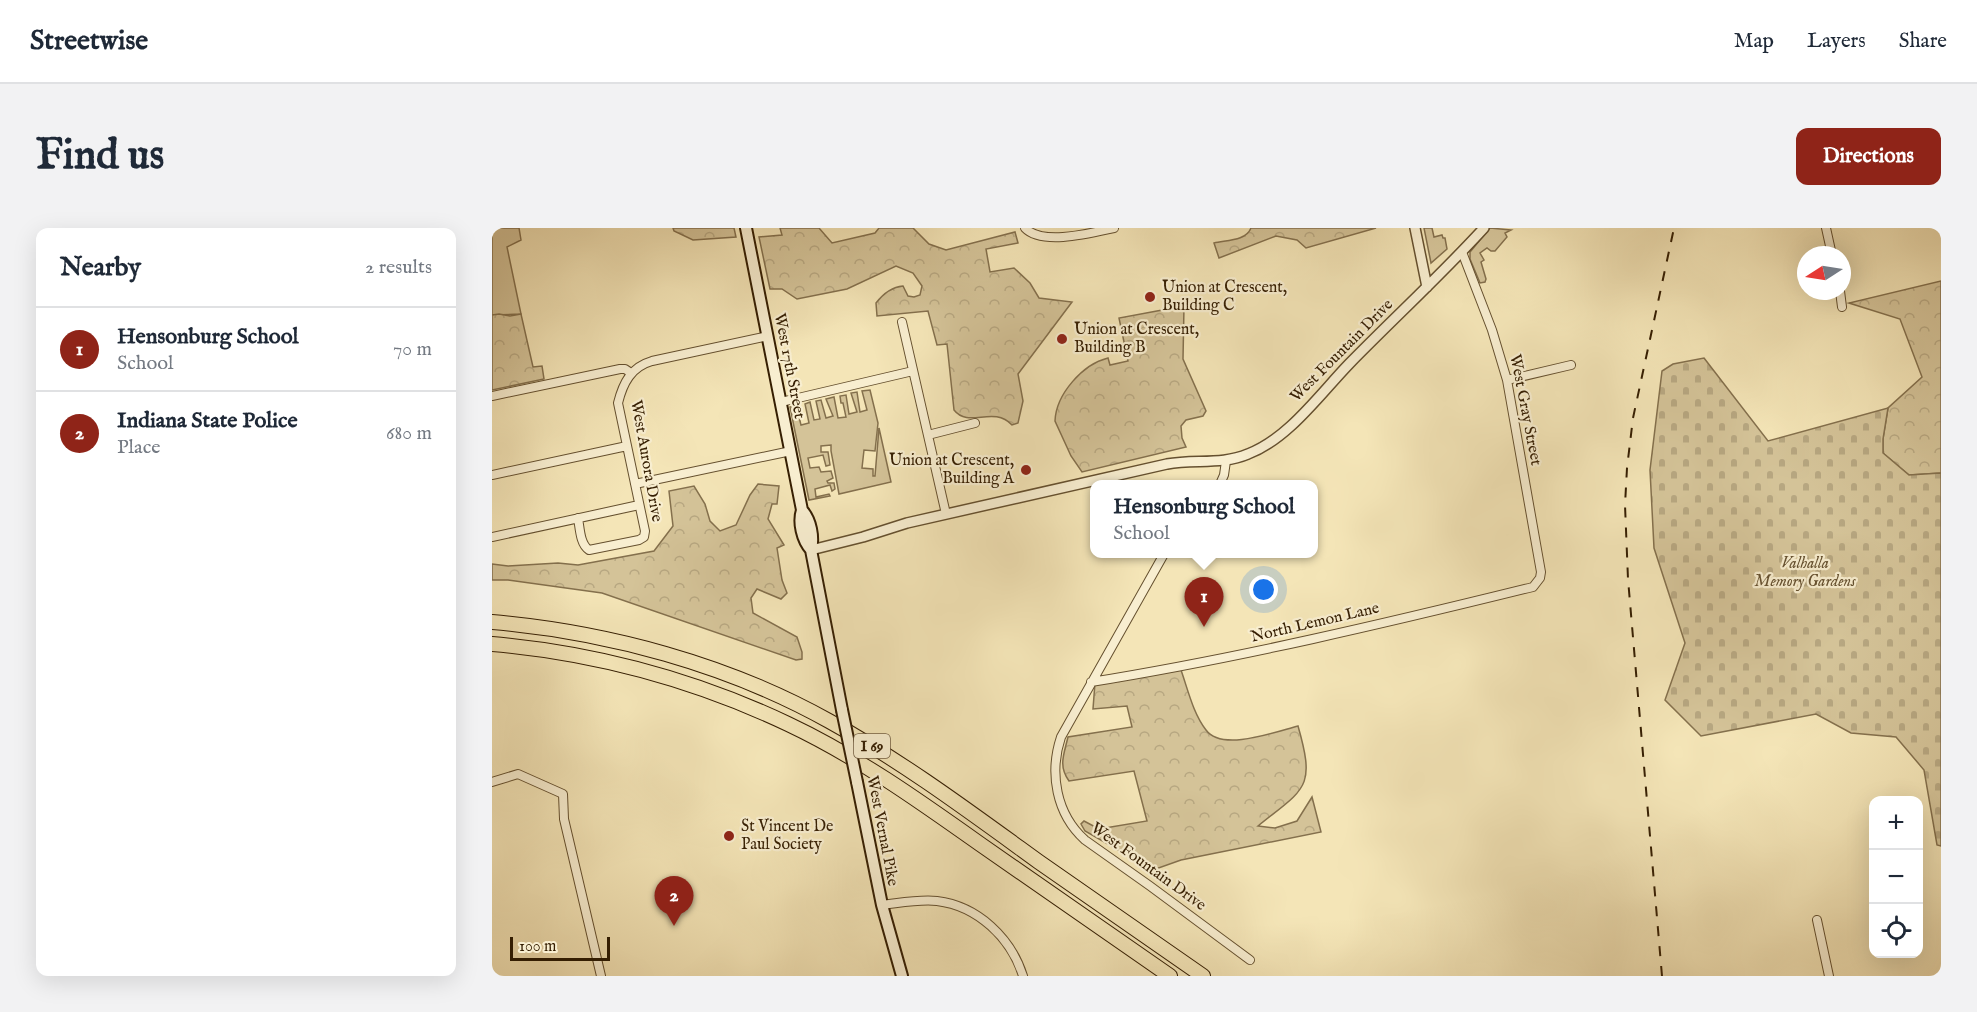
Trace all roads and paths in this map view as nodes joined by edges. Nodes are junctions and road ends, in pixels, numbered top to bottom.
1 (746, 228) edge
2 (1110, 228) edge
3 (1415, 228) edge
4 (1484, 228) edge
5 (1826, 228) edge
6 (1027, 230) edge
7 (1830, 246) edge
8 (1462, 252) junction
9 (1427, 287) junction
10 (1841, 300) edge
11 (1842, 307) dead end
12 (902, 322) dead end
13 (768, 336) junction
14 (1570, 365) dead end
15 (913, 371) junction
16 (631, 373) junction
17 (1507, 380) junction
18 (492, 396) edge
19 (781, 402) junction
20 (975, 423) dead end
21 (928, 435) junction
22 (627, 446) junction
23 (791, 451) junction
24 (1226, 461) junction
25 (492, 475) edge
26 (1096, 480) edge
27 (1222, 480) edge
28 (1090, 481) edge
29 (635, 484) junction
30 (639, 505) junction
31 (946, 514) junction
32 (578, 518) junction
33 (492, 537) edge
34 (811, 550) junction
35 (1162, 558) edge
36 (1540, 578) joint
37 (492, 622) edge
38 (492, 644) edge
39 (492, 653) edge
40 (581, 656) junction
41 (1091, 682) junction
42 (492, 782) edge
43 (882, 905) junction
44 (1817, 920) dead end
45 (1250, 960) dead end
46 (601, 976) edge
47 (902, 976) edge
48 (1023, 976) edge
49 (1170, 976) edge
50 (1203, 976) edge
51 (1829, 976) edge

1 - 13 main road, West 17th Street
2 - 6 street
3 - 9 street
4 - 8 street, West Fountain Drive
5 - 7 street
8 - 9 street, West Fountain Drive
8 - 17 street, West Gray Street
9 - 24 street, West Fountain Drive
10 - 11 street
12 - 15 street
13 - 16 street
13 - 19 main road, West 17th Street
14 - 17 street
15 - 19 street
15 - 21 street
16 - 18 street
16 - 22 street, West Aurora Drive
17 - 36 street, West Gray Street
19 - 23 main road, West 17th Street
20 - 21 street
21 - 31 street
22 - 25 street
22 - 29 street, West Aurora Drive
23 - 29 street
23 - 34 main road, West 17th Street
24 - 26 street, West Fountain Drive
24 - 27 street
28 - 31 street, West Fountain Drive
29 - 30 street, West Aurora Drive
30 - 32 street
30 - 32 street, West Aurora Drive
31 - 34 street, West Fountain Drive
32 - 33 street
34 - 43 main road, West Vernal Pike, bridge
35 - 41 street, West Fountain Drive
36 - 41 street, North Lemon Lane
37 - 50 highway, I 69
38 - 40 highway, I 69
39 - 40 highway
40 - 49 highway, I 69
41 - 45 street, West Fountain Drive
42 - 46 street
43 - 47 main road, West Vernal Pike
43 - 48 street
44 - 51 street

